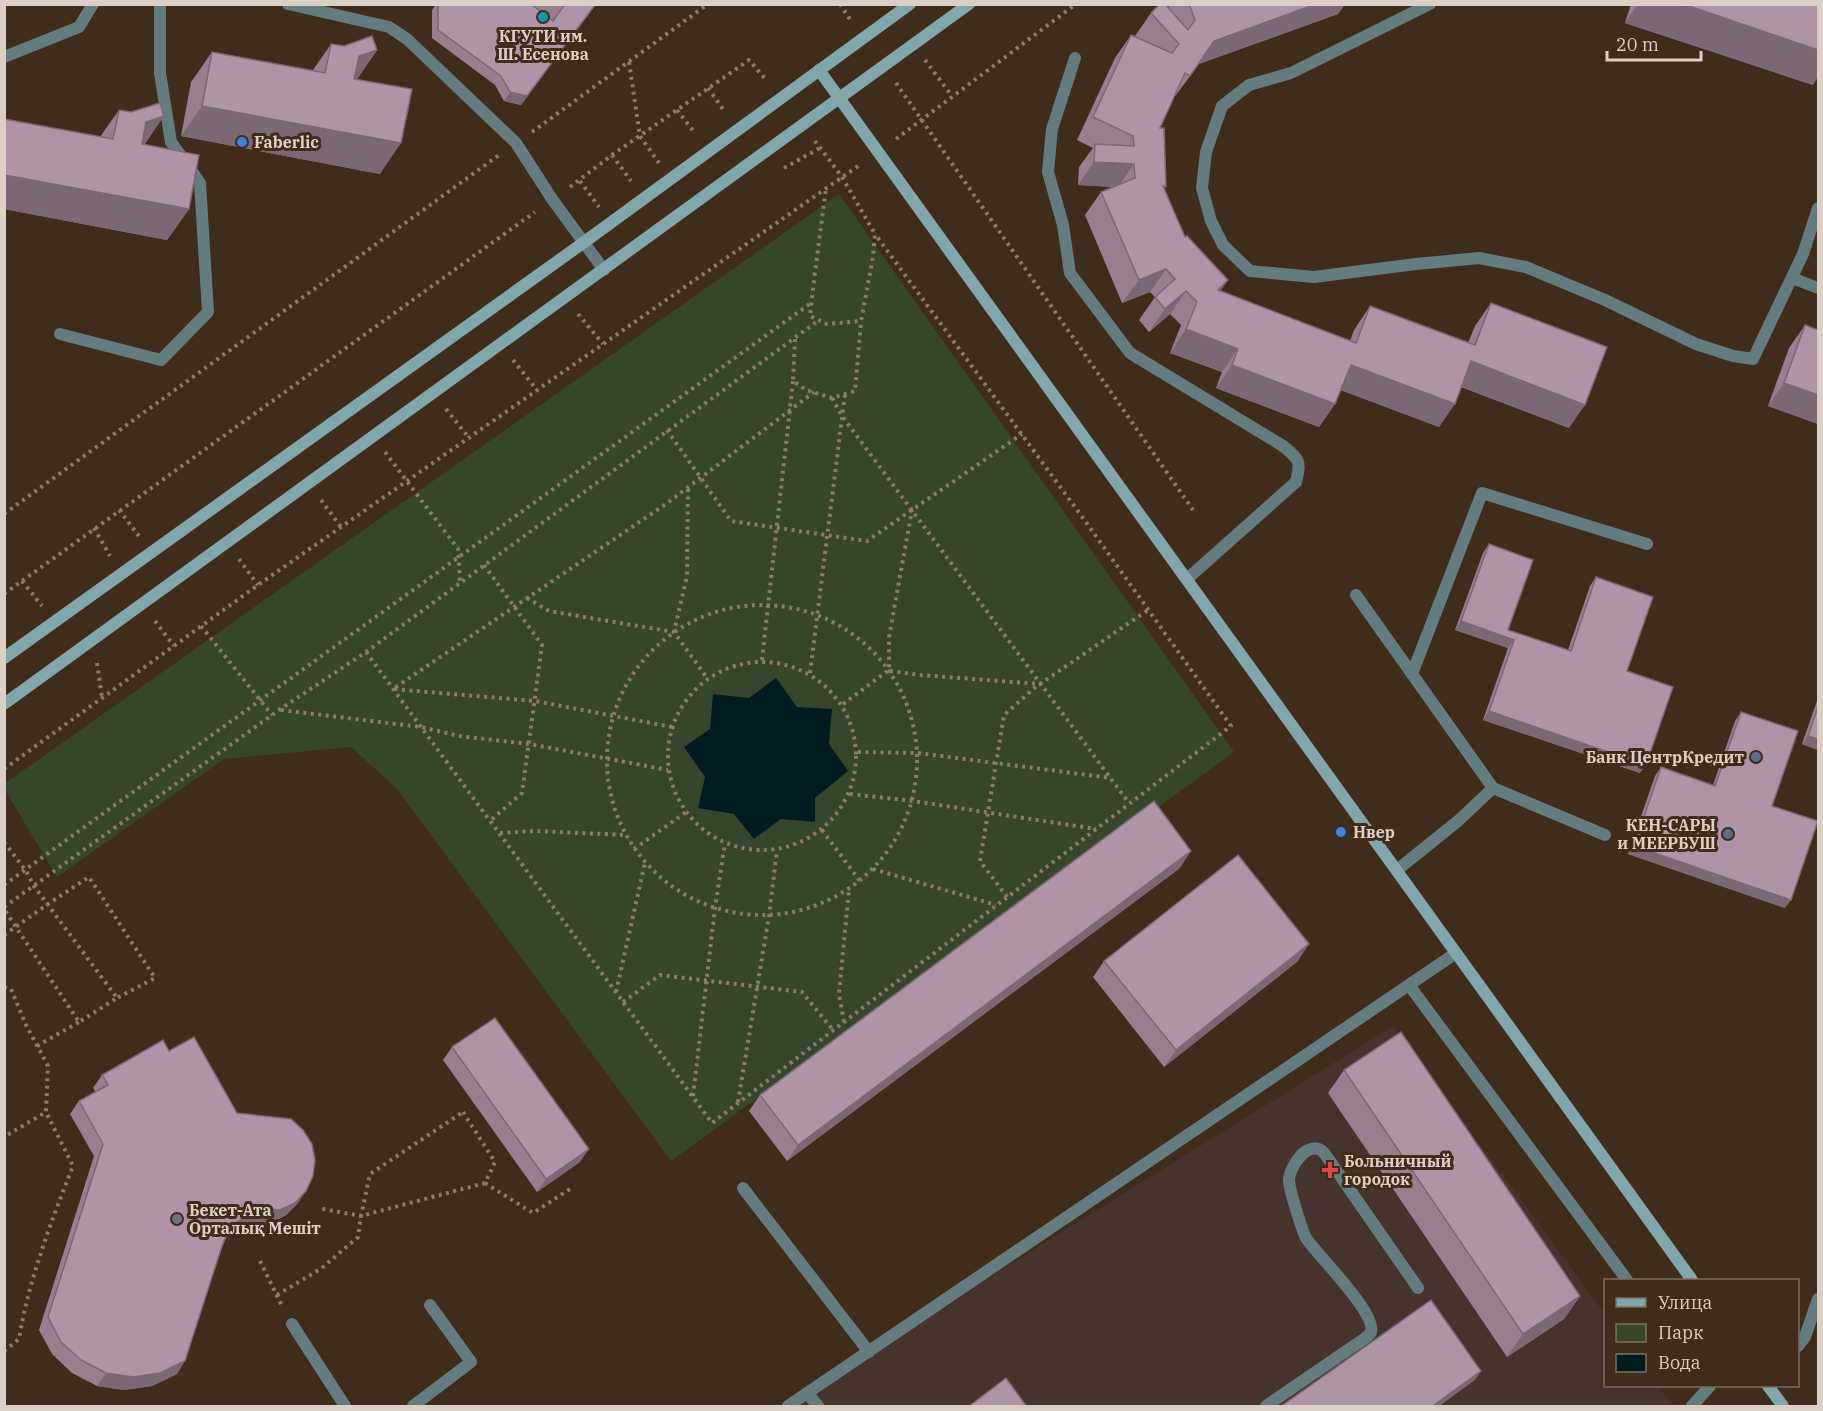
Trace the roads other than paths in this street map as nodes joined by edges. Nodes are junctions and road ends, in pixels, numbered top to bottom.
1 (93, 4) edge
2 (160, 4) edge
3 (288, 4) edge
4 (910, 4) edge
5 (969, 4) edge
6 (1430, 4) edge
7 (4, 57) edge
8 (1075, 58) dead end
9 (819, 70) junction
10 (840, 98) junction
11 (1818, 208) edge
12 (584, 243) junction
13 (604, 270) junction
14 (1792, 278) junction
15 (1818, 288) edge
16 (60, 334) dead end
17 (1647, 544) dead end
18 (1187, 579) junction
19 (1356, 595) dead end
20 (4, 658) edge
21 (1412, 674) junction
22 (4, 704) edge
23 (1492, 788) junction
24 (1605, 835) dead end
25 (1397, 870) junction
26 (1456, 953) junction
27 (1409, 985) junction
28 (743, 1188) dead end
29 (1626, 1279) edge
30 (1691, 1279) edge
31 (1418, 1288) dead end
32 (1818, 1299) edge
33 (430, 1305) dead end
34 (292, 1324) road end
35 (1799, 1344) edge
36 (869, 1352) junction
37 (1707, 1387) edge
38 (1769, 1387) edge
39 (807, 1393) junction
40 (345, 1407) edge
41 (413, 1407) edge
42 (788, 1407) edge
43 (818, 1407) edge
44 (1266, 1407) edge
45 (1692, 1407) edge
46 (1783, 1407) edge

1 - 7 lane
2 - 16 lane
3 - 12 lane
4 - 9 main road
5 - 10 main road
6 - 14 lane
8 - 18 lane
9 - 10 main road
9 - 12 main road
10 - 13 main road
10 - 18 main road
11 - 14 lane
12 - 13 lane
12 - 20 main road
13 - 22 main road
14 - 15 lane
17 - 21 lane
18 - 25 main road
19 - 21 lane
21 - 23 lane
23 - 24 lane
23 - 25 lane
25 - 26 main road
26 - 27 lane
26 - 30 main road
27 - 29 lane
27 - 36 lane
28 - 36 lane
31 - 44 lane
32 - 35 lane
33 - 41 lane
34 - 40 lane
36 - 39 lane
37 - 45 lane
38 - 46 main road
39 - 42 lane
39 - 43 lane

